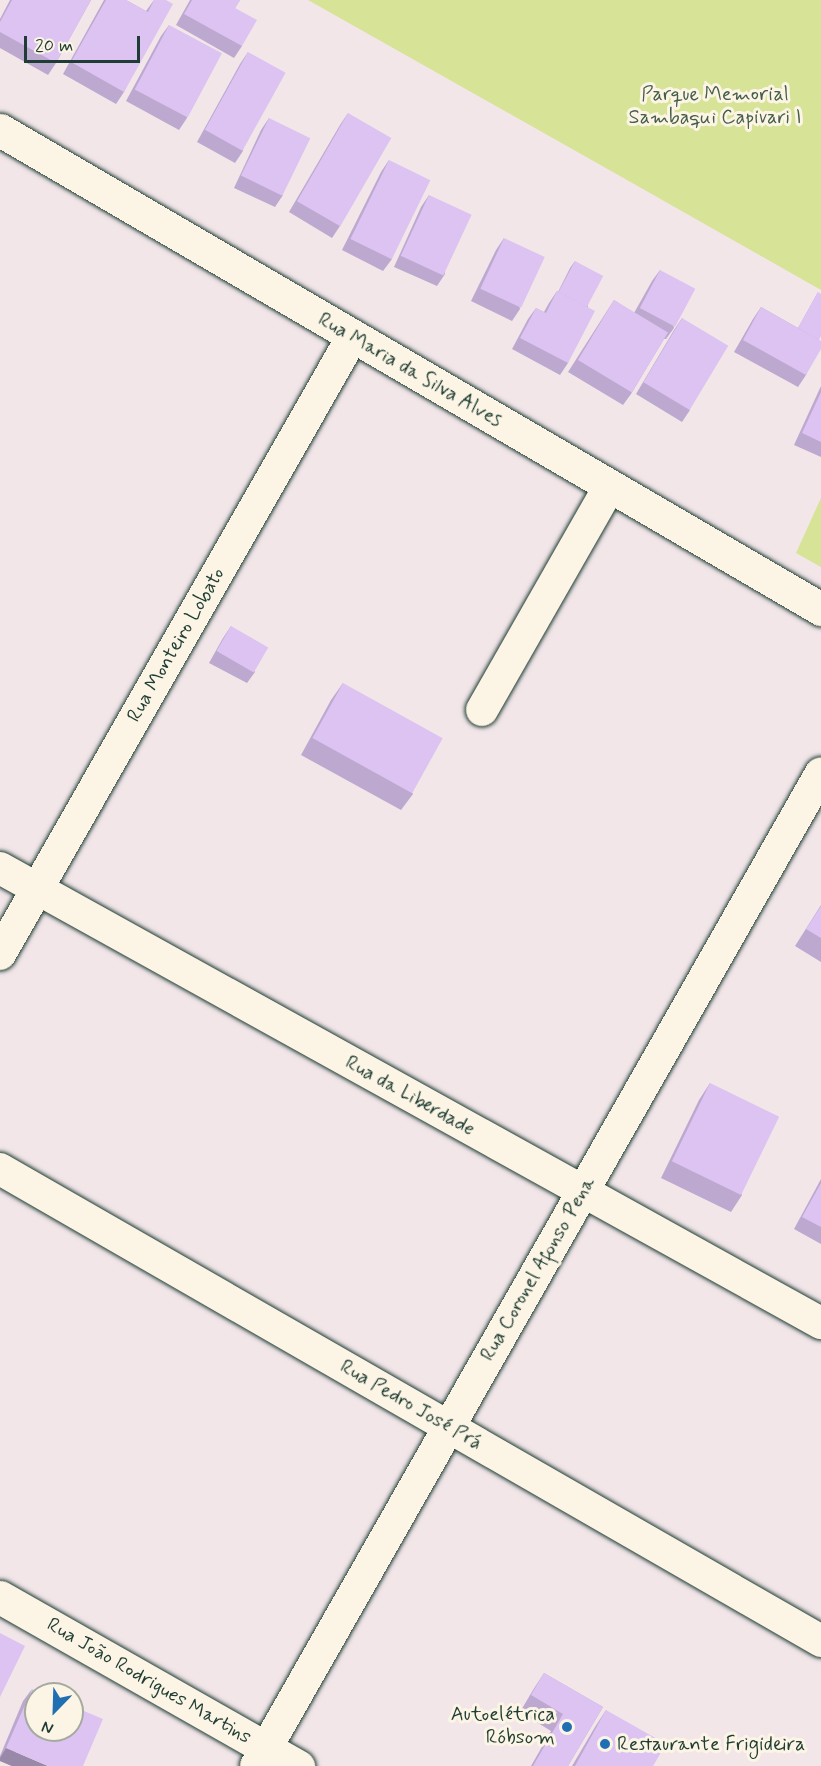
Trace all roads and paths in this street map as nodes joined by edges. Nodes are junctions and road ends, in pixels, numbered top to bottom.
1 (0, 130) edge
2 (352, 336) junction
3 (610, 486) junction
4 (821, 609) edge
5 (482, 710) dead end
6 (821, 773) edge
7 (0, 868) edge
8 (37, 889) junction
9 (0, 954) edge
10 (0, 1169) edge
11 (583, 1192) junction
12 (821, 1323) edge
13 (449, 1427) junction
14 (0, 1597) edge
15 (821, 1641) edge
16 (261, 1757) edge
17 (298, 1766) edge

1 - 2 street, Rua Maria da Silva Alves
2 - 3 street, Rua Maria da Silva Alves
2 - 8 street, Rua Monteiro Lobato
3 - 4 street, Rua Maria da Silva Alves
3 - 5 street
6 - 11 street, Rua Coronel Afonso Pena
7 - 8 street, Rua da Liberdade
8 - 9 street, Rua Monteiro Lobato
8 - 11 street, Rua da Liberdade
10 - 13 street, Rua Pedro José Prá
11 - 12 street, Rua da Liberdade
11 - 13 street, Rua Coronel Afonso Pena
13 - 15 street, Rua Pedro José Prá
13 - 16 street, Rua Coronel Afonso Pena
14 - 16 street, Rua João Rodrigues Martins
16 - 17 street, Rua João Rodrigues Martins

